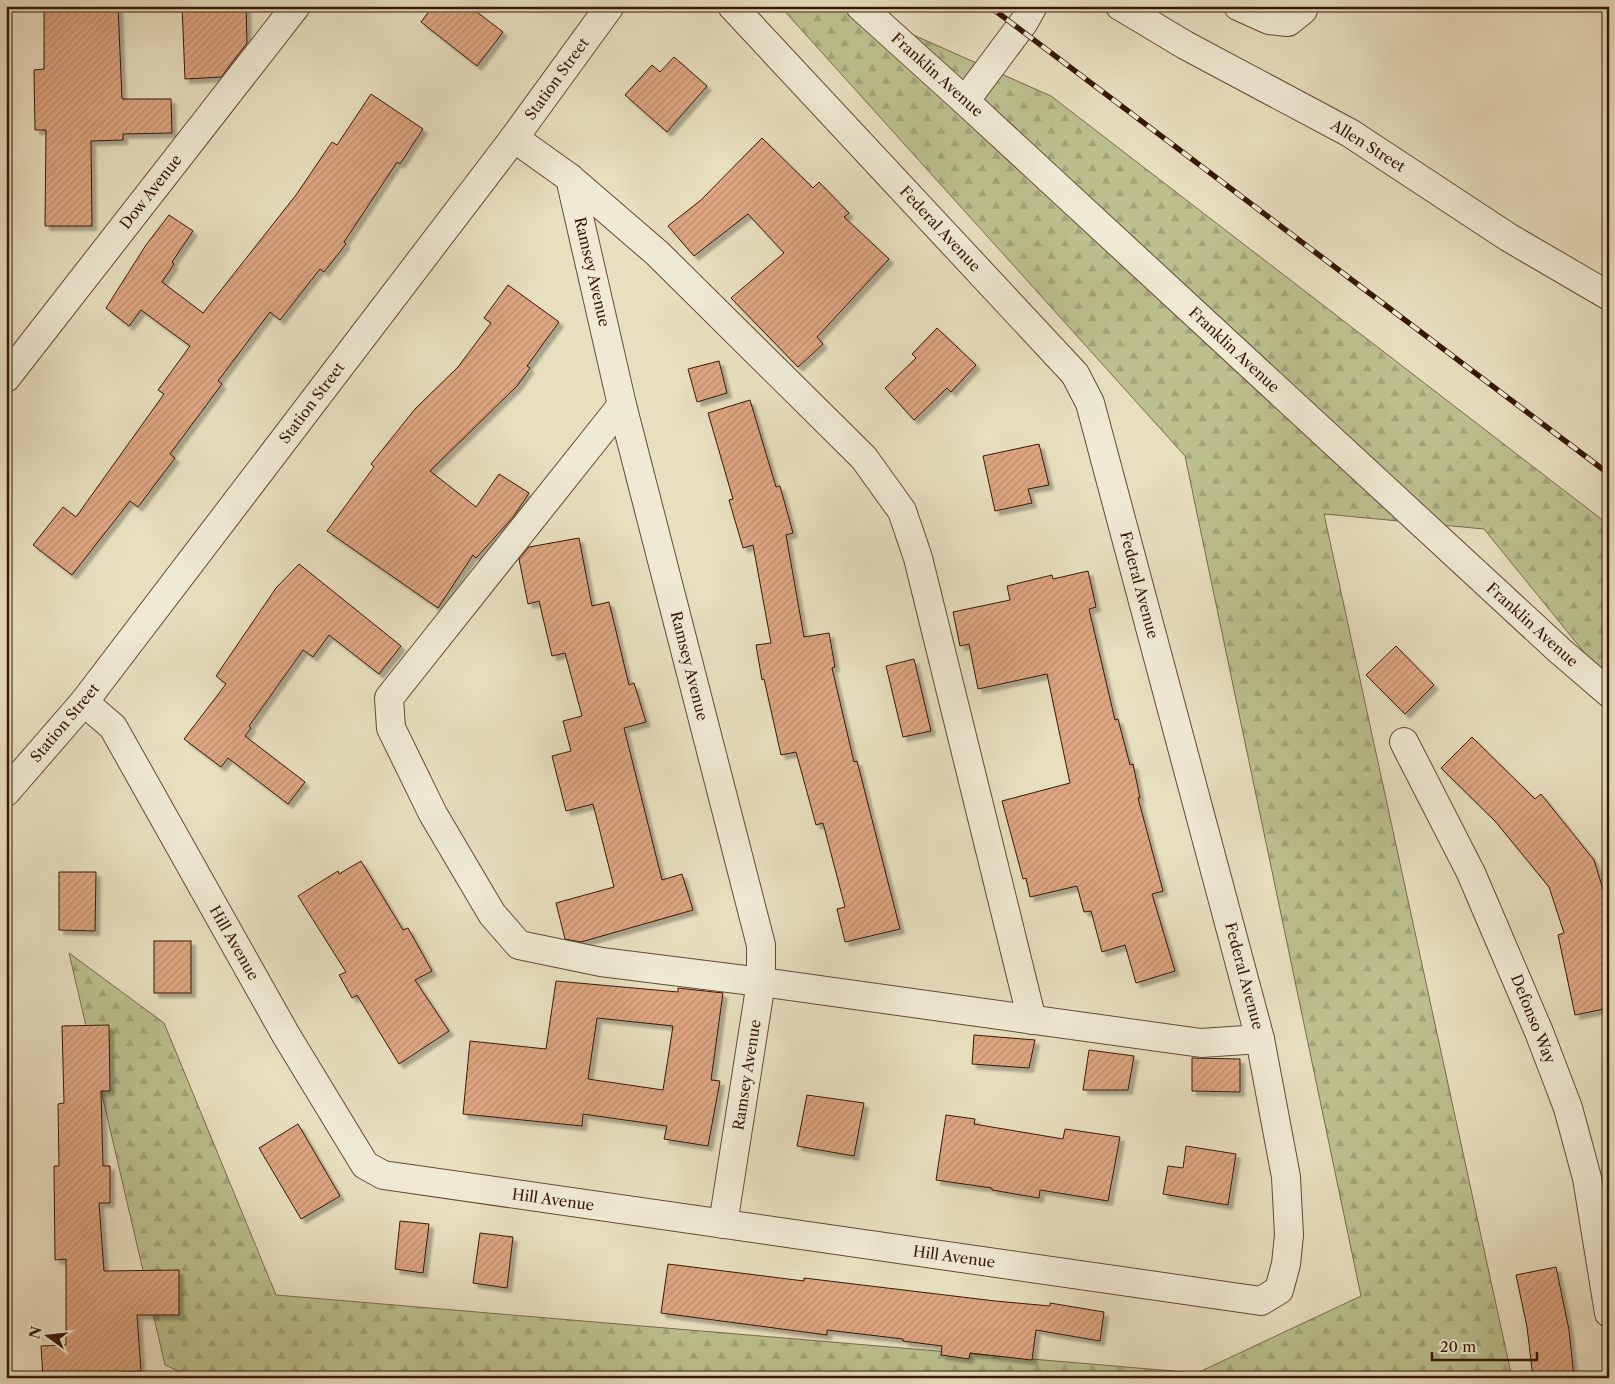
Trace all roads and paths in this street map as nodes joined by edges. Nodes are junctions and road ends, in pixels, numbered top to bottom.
1 (296, 6) edge
2 (610, 6) edge
3 (732, 6) edge
4 (860, 6) edge
5 (1032, 6) edge
6 (1120, 6) edge
7 (1238, 6) edge
8 (1304, 6) edge
9 (965, 100) junction
10 (514, 138) junction
11 (570, 178) junction
12 (1609, 296) edge
13 (6, 378) edge
14 (622, 405) junction
15 (1609, 693) edge
16 (84, 702) junction
17 (1404, 742) dead end
18 (6, 792) edge
19 (761, 982) junction
20 (1032, 1020) junction
21 (1260, 1039) junction
22 (723, 1224) junction
23 (1279, 1290) joint
24 (1609, 1313) edge

1 - 13 street, Dow Avenue
2 - 10 street, Station Street
3 - 21 street, Federal Avenue
4 - 9 street, Franklin Avenue
5 - 9 street
6 - 12 street, Allen Street
7 - 8 street
9 - 15 street, Franklin Avenue
10 - 11 street
10 - 16 street, Station Street
11 - 14 street, Ramsey Avenue
11 - 20 street
14 - 19 street, Ramsey Avenue
14 - 19 street
16 - 18 street, Station Street
16 - 22 street, Hill Avenue
17 - 24 street, Defonso Way
19 - 20 street
19 - 22 street, Ramsey Avenue
20 - 21 street
21 - 23 street, Federal Avenue
22 - 23 street, Hill Avenue

